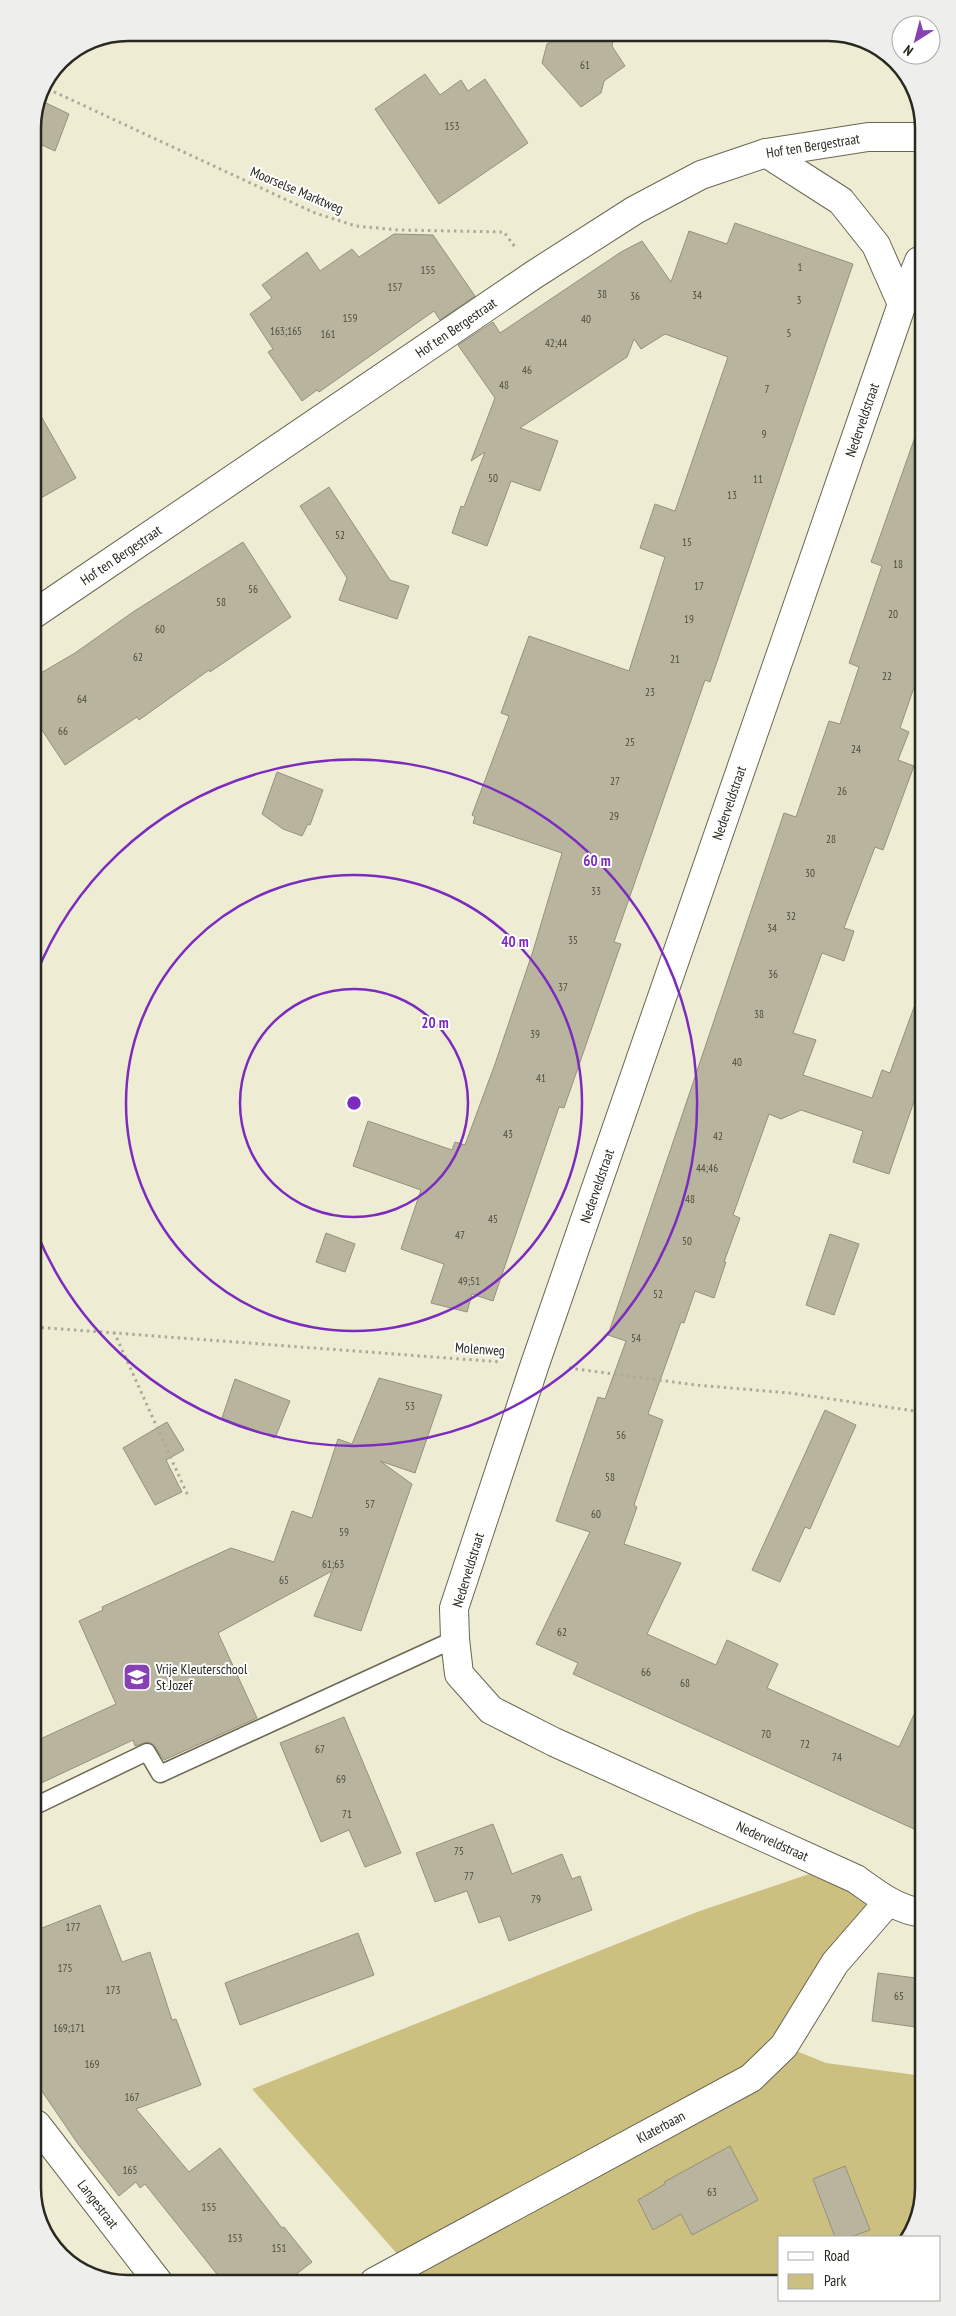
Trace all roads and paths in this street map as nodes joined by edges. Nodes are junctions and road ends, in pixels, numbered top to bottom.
1 (50, 90) edge
2 (915, 138) edge
3 (766, 153) junction
4 (915, 271) edge
5 (535, 274) junction
6 (902, 304) junction
7 (41, 609) edge
8 (41, 1327) edge
9 (114, 1332) junction
10 (535, 1364) junction
11 (915, 1411) edge
12 (189, 1498) dead end
13 (454, 1639) junction
14 (41, 1803) edge
15 (888, 1902) junction
16 (915, 1910) edge
17 (41, 2131) edge
18 (154, 2275) edge
19 (387, 2275) edge

1 - 5 path, Moorselse Marktweg
2 - 3 street, Hof ten Bergestraat
3 - 5 street, Hof ten Bergestraat
3 - 6 street
4 - 6 street, Nederveldstraat
5 - 7 street, Hof ten Bergestraat
6 - 10 street, Nederveldstraat
8 - 9 path, Molenweg
9 - 10 path, Molenweg
9 - 12 path
10 - 11 path, Molenweg
10 - 13 street, Nederveldstraat
13 - 14 lane
13 - 15 street, Nederveldstraat
15 - 16 street
15 - 19 street, Klaterbaan
17 - 18 street, Langestraat

